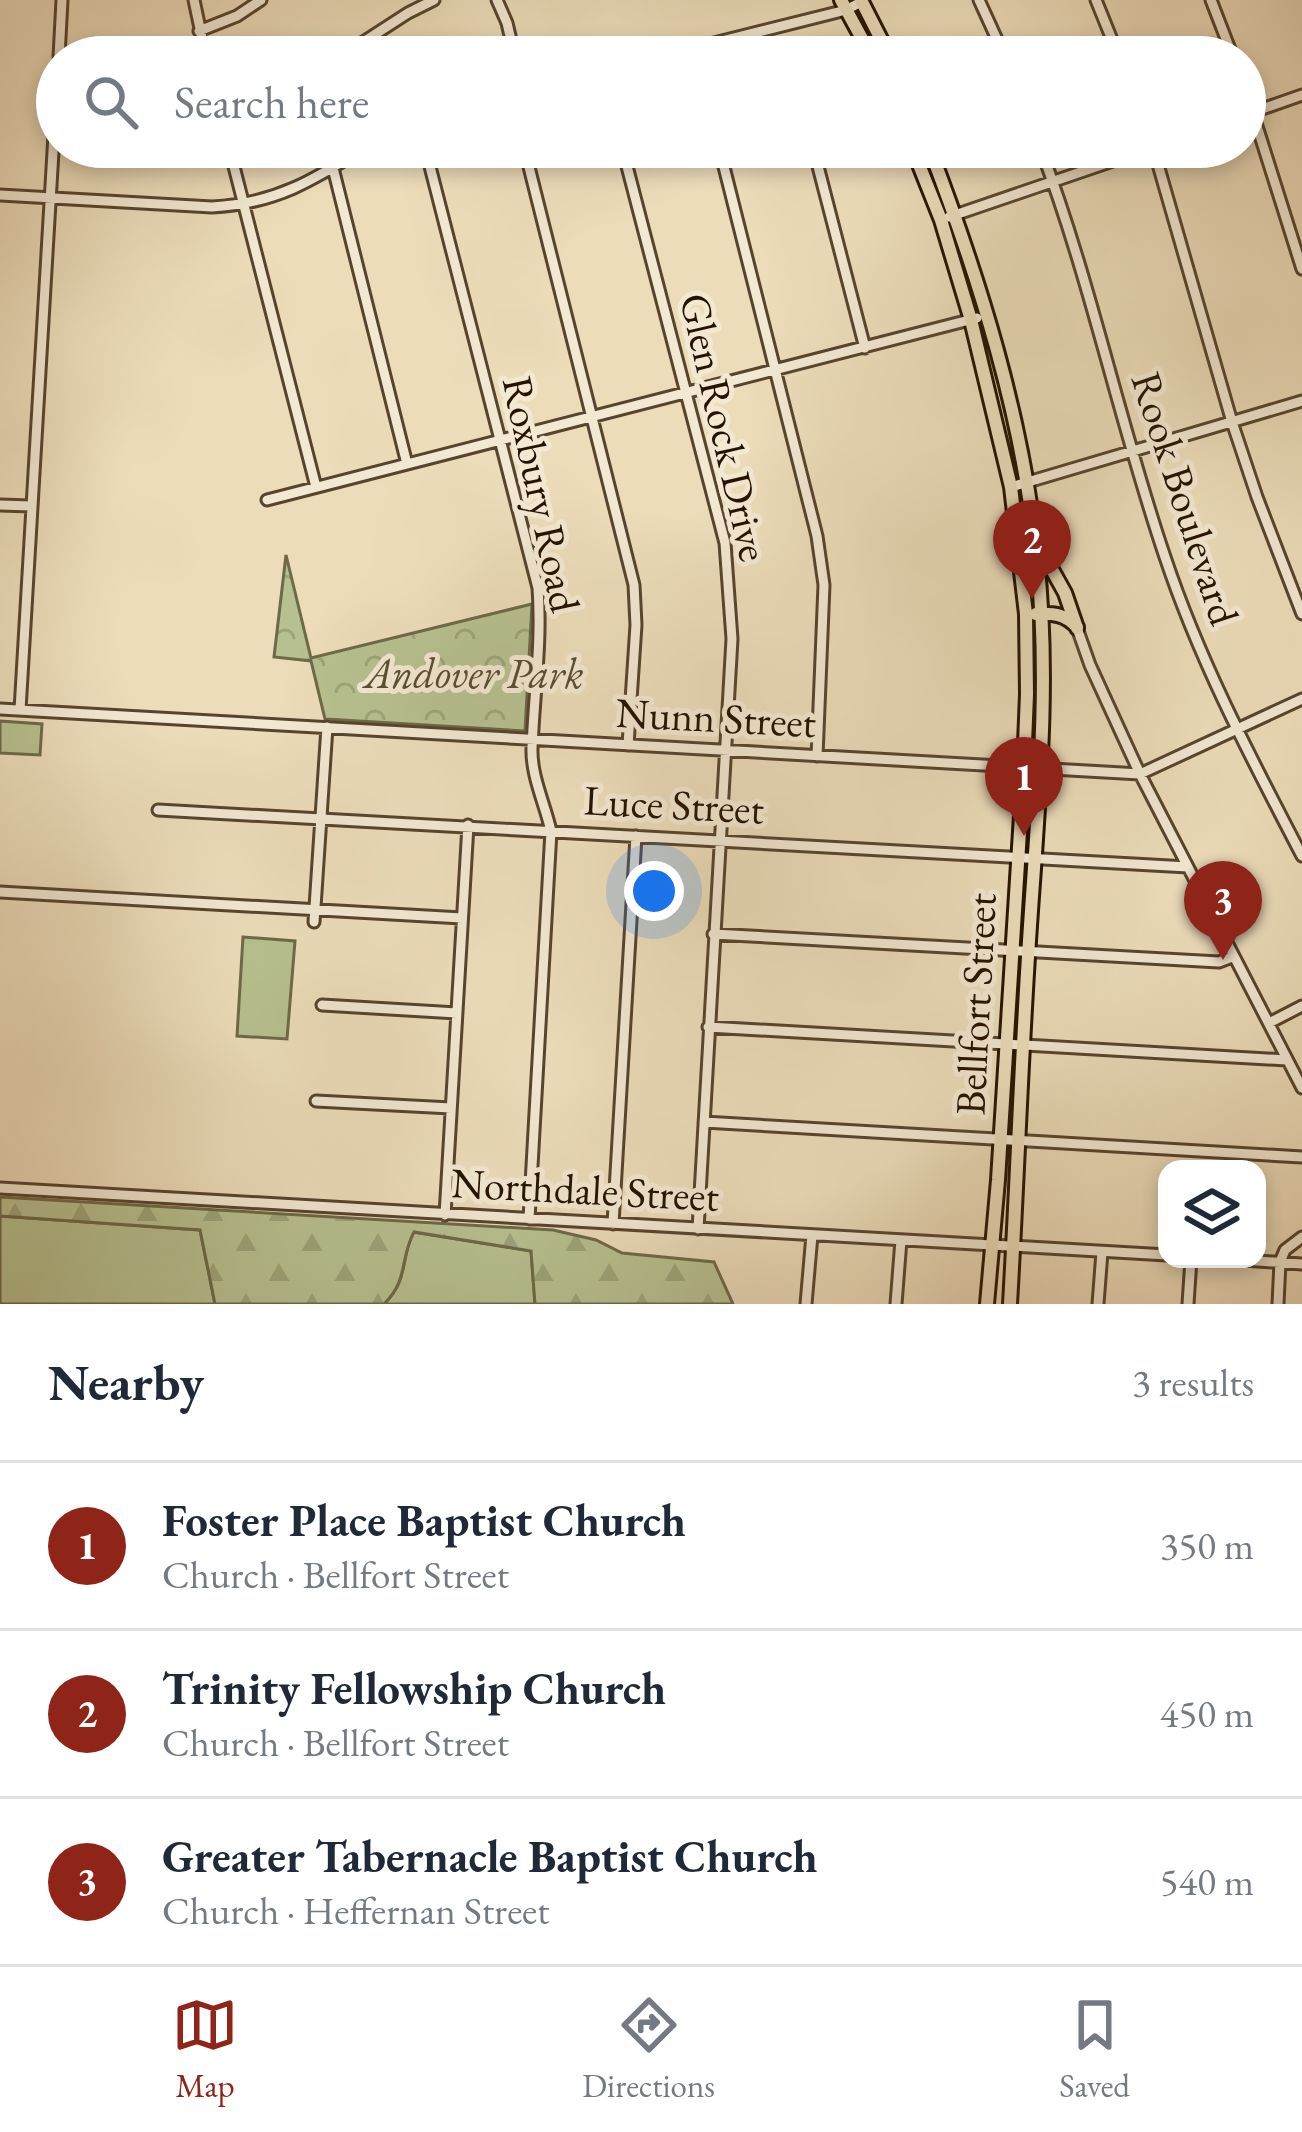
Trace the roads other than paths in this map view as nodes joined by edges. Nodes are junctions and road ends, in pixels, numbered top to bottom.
1 (62, 0) edge
2 (194, 0) edge
3 (261, 0) edge
4 (434, 0) edge
5 (496, 0) edge
6 (979, 0) edge
7 (1096, 0) edge
8 (1210, 0) edge
9 (861, 1) edge
10 (843, 5) edge
11 (199, 31) junction
12 (59, 36) edge
13 (200, 36) edge
14 (372, 36) edge
15 (510, 36) edge
16 (745, 36) edge
17 (860, 36) edge
18 (879, 36) edge
19 (995, 36) edge
20 (1111, 36) edge
21 (1225, 36) edge
22 (1302, 95) edge
23 (1266, 107) edge
24 (1266, 161) edge
25 (51, 168) edge
26 (234, 168) edge
27 (333, 168) joint
28 (430, 168) edge
29 (529, 168) edge
30 (627, 168) edge
31 (725, 168) edge
32 (819, 168) edge
33 (922, 168) edge
34 (935, 168) edge
35 (1048, 168) edge
36 (1094, 168) edge
37 (1160, 168) edge
38 (1054, 182) junction
39 (0, 195) edge
40 (49, 199) junction
41 (243, 206) junction
42 (948, 218) junction
43 (1302, 269) edge
44 (986, 315) junction
45 (971, 320) junction
46 (866, 348) junction
47 (775, 370) junction
48 (685, 392) junction
49 (1302, 401) edge
50 (593, 416) junction
51 (1232, 422) junction
52 (500, 440) junction
53 (1131, 452) junction
54 (407, 464) junction
55 (1028, 483) junction
56 (316, 487) junction
57 (1011, 487) junction
58 (267, 500) dead end
59 (0, 505) edge
60 (31, 506) junction
61 (1034, 533) junction
62 (1070, 604) junction
63 (1026, 614) junction
64 (1041, 614) junction
65 (1058, 614) junction
66 (1302, 614) edge
67 (1077, 628) junction
68 (1302, 699) edge
69 (0, 709) edge
70 (20, 710) junction
71 (327, 728) junction
72 (1237, 730) junction
73 (534, 740) junction
74 (628, 745) junction
75 (724, 751) junction
76 (817, 756) junction
77 (1024, 768) junction
78 (1040, 769) junction
79 (1140, 774) junction
80 (158, 810) dead end
81 (322, 818) junction
82 (468, 825) junction
83 (551, 831) junction
84 (636, 836) junction
85 (720, 840) junction
86 (1302, 856) edge
87 (1017, 858) junction
88 (1034, 859) junction
89 (1187, 867) junction
90 (0, 892) edge
91 (314, 917) junction
92 (463, 918) junction
93 (713, 934) junction
94 (1011, 952) junction
95 (1028, 952) junction
96 (1232, 957) junction
97 (322, 1005) dead end
98 (1302, 1006) edge
99 (457, 1013) junction
100 (1269, 1023) junction
101 (708, 1027) junction
102 (1005, 1046) junction
103 (1022, 1047) junction
104 (1287, 1060) junction
105 (1302, 1088) edge
106 (316, 1101) dead end
107 (451, 1108) junction
108 (704, 1122) junction
109 (1001, 1139) junction
110 (1016, 1140) junction
111 (1302, 1157) edge
112 (0, 1188) edge
113 (445, 1215) junction
114 (529, 1219) junction
115 (613, 1224) junction
116 (698, 1228) junction
117 (812, 1235) junction
118 (1302, 1237) edge
119 (901, 1240) junction
120 (994, 1246) junction
121 (1011, 1247) junction
122 (1102, 1252) junction
123 (1158, 1255) edge
124 (1266, 1261) edge
125 (1280, 1262) junction
126 (1302, 1264) edge
127 (1190, 1268) edge
128 (806, 1304) edge
129 (896, 1304) edge
130 (987, 1304) edge
131 (1010, 1304) edge
132 (1099, 1304) edge
133 (1188, 1304) edge
134 (1278, 1304) edge

1 - 12 street
2 - 11 street
3 - 11 street
4 - 14 street
5 - 15 street
6 - 19 street
7 - 20 street
8 - 21 street
9 - 10 street
9 - 18 main road
10 - 16 street
10 - 17 main road
11 - 13 street
22 - 23 street
24 - 43 street
25 - 40 street
26 - 41 street
27 - 41 street
27 - 54 street
28 - 52 street, Roxbury Road
29 - 50 street
30 - 48 street, Glen Rock Drive
31 - 47 street
32 - 46 street
33 - 42 main road, Bellfort Street
34 - 42 main road, Bellfort Street
35 - 38 street, Rook Boulevard
36 - 38 street
37 - 51 street
38 - 42 street
38 - 53 street, Rook Boulevard
39 - 40 street
40 - 41 street
40 - 60 street
41 - 56 street
42 - 44 main road, Bellfort Street
42 - 45 main road, Bellfort Street
44 - 45 street
44 - 55 main road, Bellfort Street
45 - 46 street
45 - 57 main road, Bellfort Street
46 - 47 street
47 - 48 street
47 - 76 street
48 - 50 street
48 - 75 street, Glen Rock Drive
49 - 51 street
50 - 52 street
50 - 74 street
51 - 53 street
51 - 66 street
52 - 54 street
52 - 73 street, Roxbury Road
53 - 55 street
53 - 72 street, Rook Boulevard
54 - 56 street
55 - 57 street
55 - 61 main road, Bellfort Street
56 - 58 street
57 - 63 main road, Bellfort Street
59 - 60 street
60 - 70 street
61 - 62 main road
61 - 64 main road, Bellfort Street
62 - 65 main road
62 - 67 main road
63 - 64 main road
63 - 77 main road, Bellfort Street
64 - 65 main road
64 - 78 main road, Bellfort Street
65 - 67 main road
67 - 79 street
68 - 72 street
69 - 70 street, Nunn Street
70 - 71 street, Nunn Street
71 - 73 street, Nunn Street
71 - 81 street
72 - 79 street
72 - 86 street, Rook Boulevard
73 - 74 street, Nunn Street
73 - 83 street, Roxbury Road
74 - 75 street, Nunn Street
75 - 76 street, Nunn Street
75 - 85 street, Glen Rock Drive
76 - 77 street, Nunn Street
77 - 78 street, Nunn Street
77 - 87 main road, Bellfort Street
78 - 79 street, Nunn Street
78 - 88 main road, Bellfort Street
79 - 89 street
80 - 81 street, Luce Street
81 - 82 street, Luce Street
81 - 91 street
82 - 83 street, Luce Street
82 - 92 street
83 - 84 street, Luce Street
83 - 114 street, Roxbury Road
84 - 85 street, Luce Street
84 - 115 street
85 - 87 street, Luce Street
85 - 93 street, Glen Rock Drive
87 - 88 street, Luce Street
87 - 94 main road, Bellfort Street
88 - 89 street, Luce Street
88 - 95 main road, Bellfort Street
89 - 96 street
90 - 91 street
91 - 92 street
92 - 99 street
93 - 94 street
93 - 101 street, Glen Rock Drive
94 - 95 street
94 - 102 main road, Bellfort Street
95 - 96 street
95 - 103 main road, Bellfort Street
96 - 100 street
97 - 99 street
98 - 100 street
99 - 107 street
100 - 104 street
101 - 102 street
101 - 108 street, Glen Rock Drive
102 - 103 street
102 - 109 main road, Bellfort Street
103 - 104 street
103 - 110 main road, Bellfort Street
104 - 105 street
106 - 107 street
107 - 113 street
108 - 109 street
108 - 116 street, Glen Rock Drive
109 - 110 street
109 - 120 main road, Bellfort Street
110 - 111 street
110 - 121 main road, Bellfort Street
112 - 113 street, Northdale Street
113 - 114 street, Northdale Street
114 - 115 street, Northdale Street
115 - 116 street, Northdale Street
116 - 117 street, Northdale Street
117 - 119 street, Northdale Street
117 - 128 street
118 - 125 street
119 - 120 street, Northdale Street
119 - 129 street
120 - 121 street, Northdale Street
120 - 130 main road, Bellfort Street
121 - 122 street, Northdale Street
121 - 131 main road, Bellfort Street
122 - 123 street, Northdale Street
122 - 132 street
124 - 125 street
125 - 126 street
125 - 134 street
127 - 133 street

